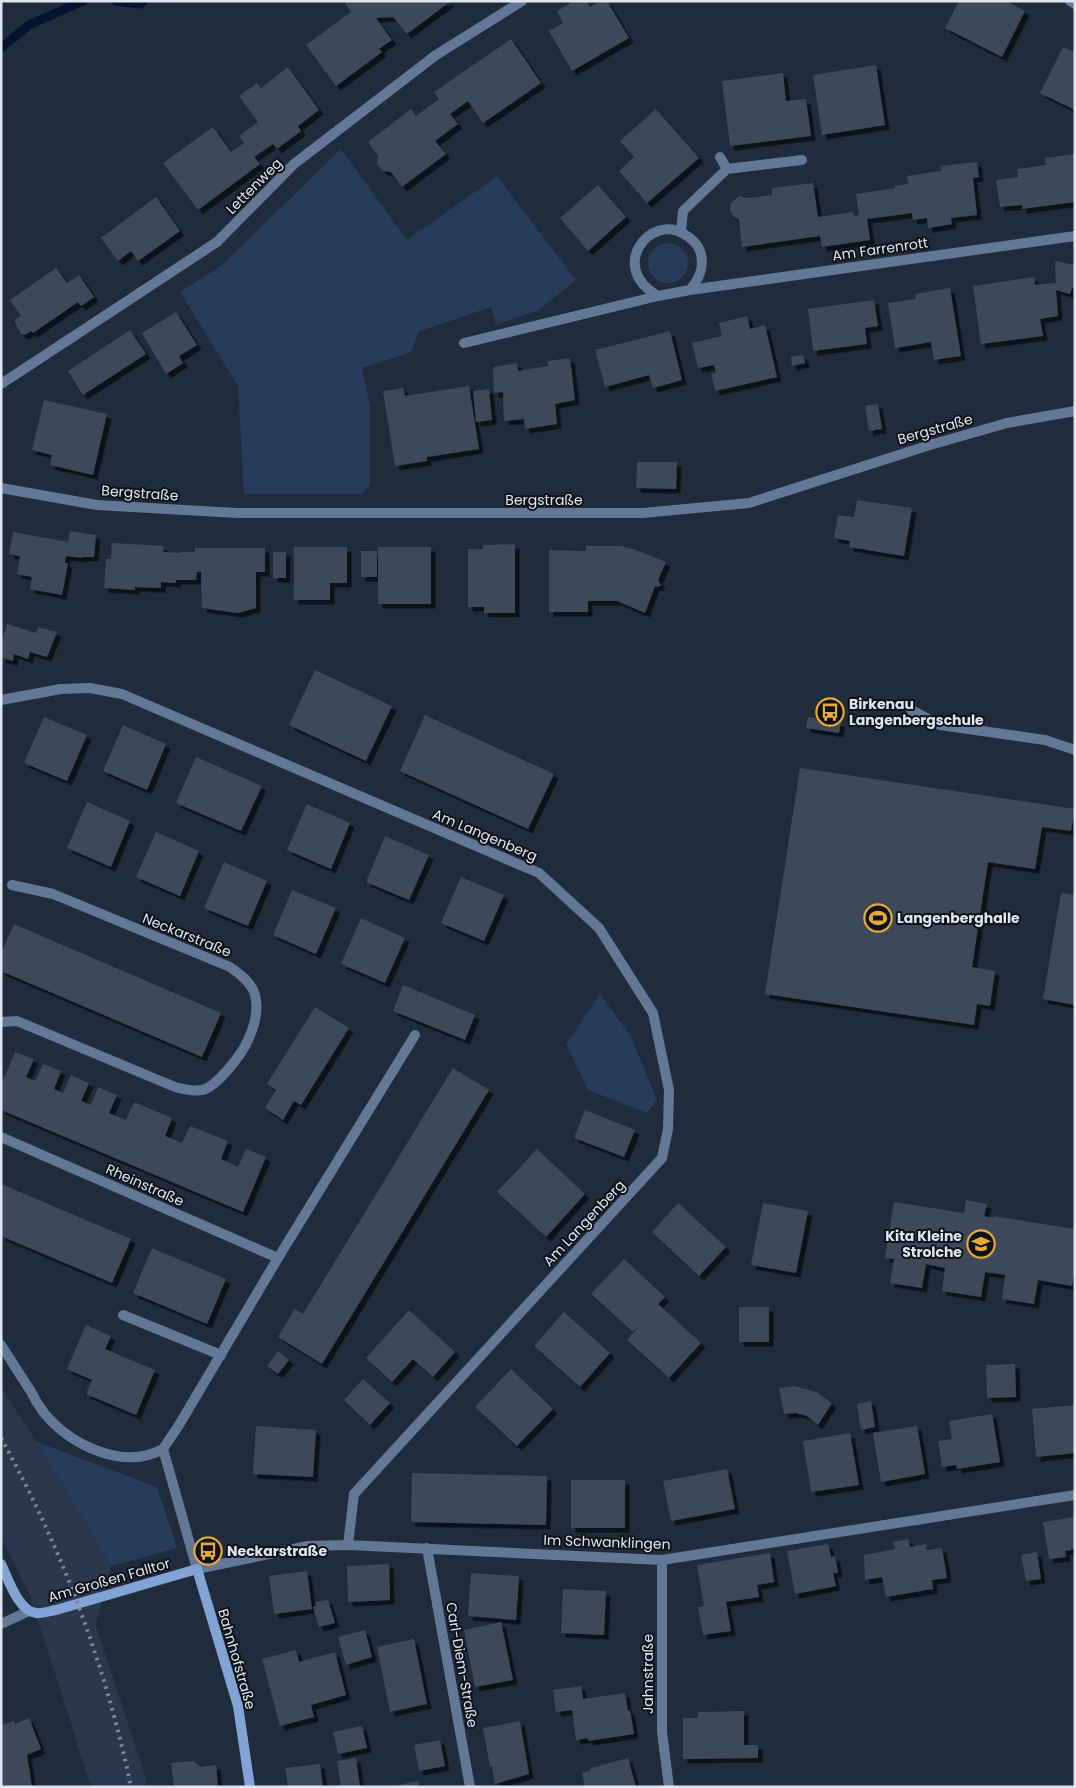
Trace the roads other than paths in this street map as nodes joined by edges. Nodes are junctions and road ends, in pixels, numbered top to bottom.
1 (522, 1) edge
2 (1070, 1) edge
3 (1075, 4) edge
4 (720, 156) dead end
5 (802, 160) dead end
6 (727, 169) junction
7 (681, 231) junction
8 (1075, 236) edge
9 (690, 290) junction
10 (658, 296) junction
11 (464, 343) dead end
12 (1, 384) edge
13 (1075, 411) edge
14 (1, 488) edge
15 (1, 700) edge
16 (911, 710) dead end
17 (1075, 750) edge
18 (12, 885) dead end
19 (1, 1022) edge
20 (415, 1035) dead end
21 (1, 1137) edge
22 (278, 1258) junction
23 (123, 1314) dead end
24 (1, 1345) edge
25 (222, 1355) junction
26 (163, 1449) junction
27 (1075, 1495) edge
28 (348, 1545) junction
29 (427, 1548) junction
30 (662, 1560) junction
31 (1, 1564) edge
32 (197, 1569) junction
33 (29, 1611) junction
34 (1, 1624) edge
35 (250, 1787) edge
36 (470, 1787) edge
37 (669, 1787) edge

1 - 12 street, Lettenweg
2 - 3 street
4 - 6 street
5 - 6 street
6 - 7 street
7 - 9 street
7 - 10 street
8 - 9 street, Am Farrenrott
9 - 10 street, Am Farrenrott
10 - 11 street, Am Farrenrott
13 - 14 street, Bergstraße
15 - 28 street, Am Langenberg
16 - 17 street
18 - 19 street, Neckarstraße
20 - 22 street
21 - 22 street, Rheinstraße
22 - 25 street
23 - 25 street
24 - 26 street
25 - 26 street
26 - 32 street
27 - 30 street, Im Schwanklingen
28 - 29 street, Im Schwanklingen
28 - 32 street, Im Schwanklingen
29 - 30 street, Im Schwanklingen
29 - 36 street, Carl-Diem-Straße
30 - 37 street, Jahnstraße
31 - 33 main road
32 - 33 main road, Am Großen Falltor
32 - 35 main road, Bahnhofstraße
33 - 34 street, Am Großen Falltor

